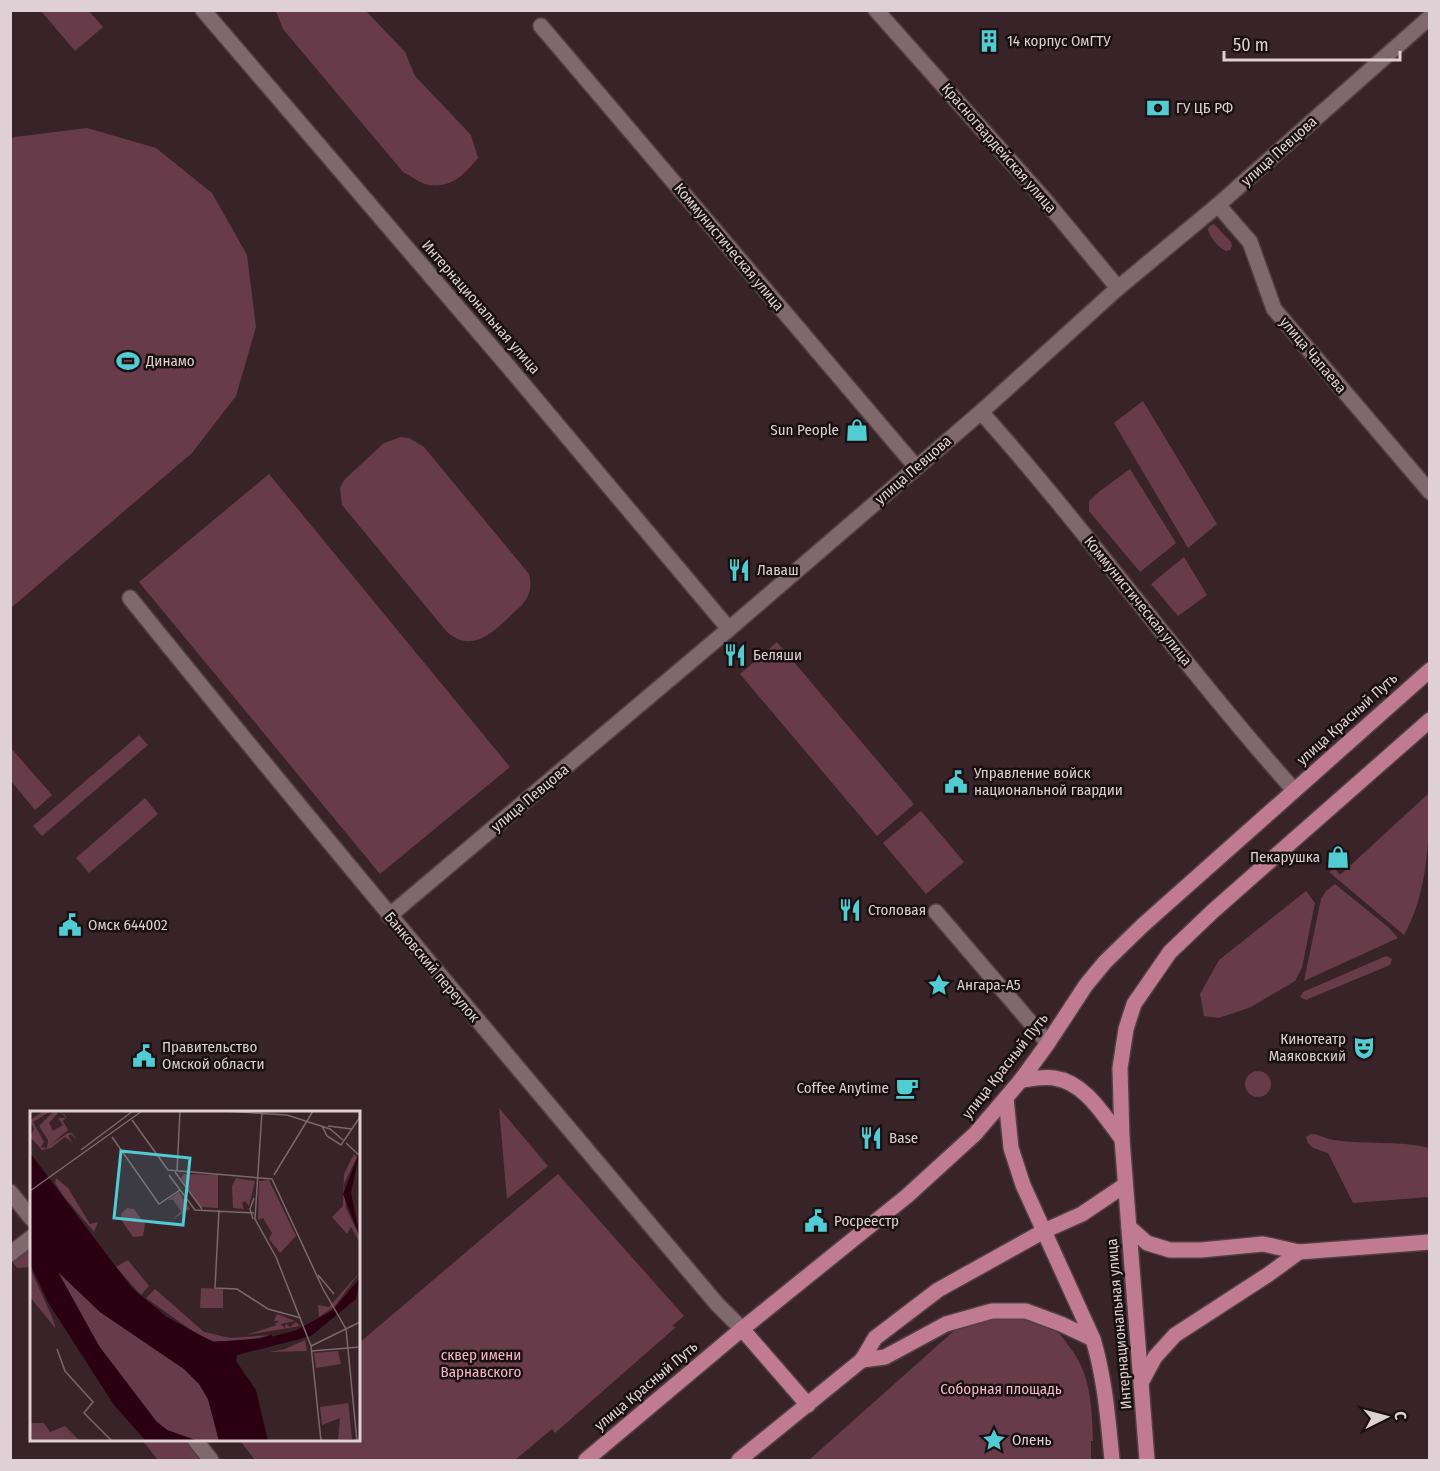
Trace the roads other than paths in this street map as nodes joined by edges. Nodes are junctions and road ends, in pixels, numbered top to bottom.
1 (203, 10) edge
2 (876, 10) edge
3 (1430, 17) edge
4 (541, 26) dead end
5 (1218, 205) junction
6 (1118, 288) junction
7 (981, 412) junction
8 (916, 467) junction
9 (1430, 492) edge
10 (130, 598) dead end
11 (729, 629) junction
12 (1430, 670) edge
13 (1430, 720) edge
14 (1294, 790) junction
15 (936, 912) dead end
16 (389, 916) junction
17 (1048, 1043) junction
18 (1021, 1080) junction
19 (1006, 1098) junction
20 (1122, 1139) junction
21 (1125, 1185) junction
22 (10, 1192) edge
23 (30, 1217) edge
24 (1130, 1227) junction
25 (1044, 1231) junction
26 (30, 1239) edge
27 (1430, 1242) edge
28 (1299, 1252) junction
29 (10, 1254) edge
30 (742, 1329) junction
31 (1093, 1339) junction
32 (862, 1360) junction
33 (1142, 1381) junction
34 (808, 1405) junction
35 (196, 1441) edge
36 (211, 1461) edge
37 (586, 1461) edge
38 (739, 1461) edge
39 (1112, 1461) edge
40 (1147, 1461) edge

1 - 11 street, Интернациональная улица
2 - 6 street, Красногвардейская улица
3 - 5 street, улица Певцова
4 - 8 street, Коммунистическая улица
5 - 6 street, улица Певцова
5 - 9 street, улица Чапаева
6 - 7 street, улица Певцова
7 - 8 street, улица Певцова
7 - 14 street, Коммунистическая улица
8 - 11 street, улица Певцова
10 - 16 street, Банковский переулок
11 - 16 street, улица Певцова
12 - 14 main road, улица Красный Путь
13 - 20 main road
14 - 17 main road, улица Красный Путь
15 - 17 street
16 - 30 street, Банковский переулок
17 - 18 main road, улица Красный Путь
18 - 19 main road, улица Красный Путь
18 - 20 main road
19 - 25 main road
19 - 30 main road, улица Красный Путь
20 - 21 main road
21 - 24 main road, Интернациональная улица
21 - 25 main road
22 - 23 street
24 - 28 main road
24 - 33 main road, Интернациональная улица
25 - 31 main road, Интернациональная улица
25 - 32 main road
26 - 29 street
27 - 28 main road
28 - 33 main road
30 - 34 main road
30 - 37 main road, улица Красный Путь
31 - 32 main road
31 - 39 main road, Интернациональная улица
32 - 34 main road
33 - 40 main road, Интернациональная улица
34 - 38 main road
35 - 36 street

